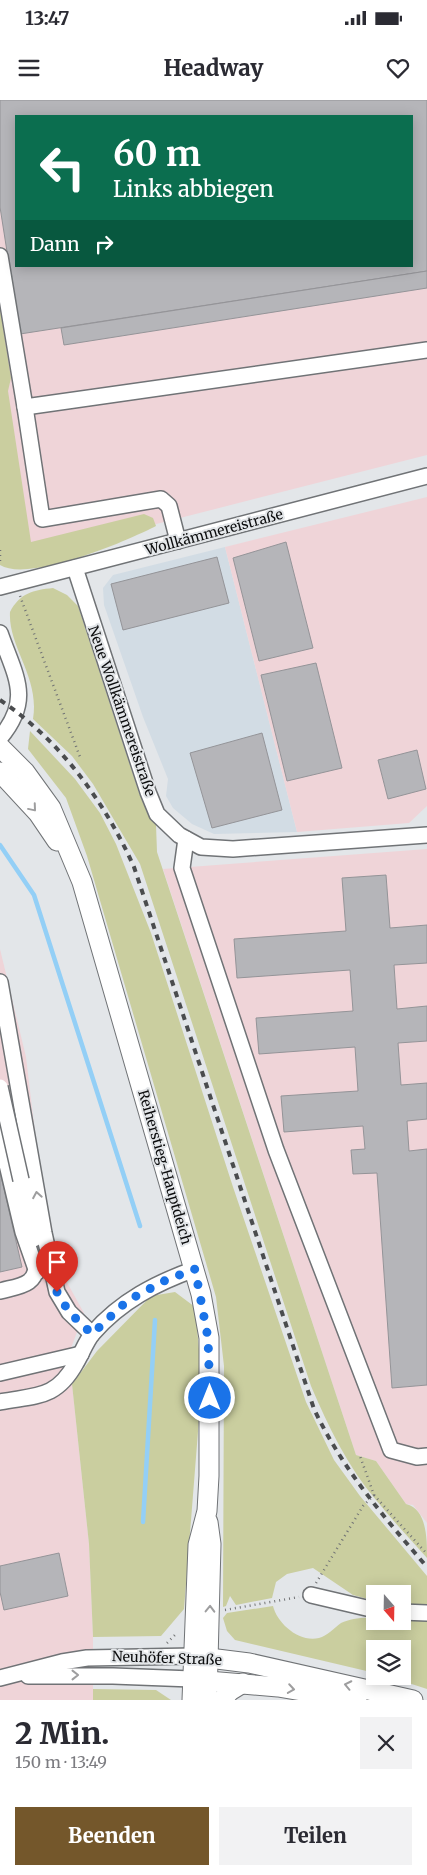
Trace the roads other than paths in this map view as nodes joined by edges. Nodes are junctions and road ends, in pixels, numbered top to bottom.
1 (0, 256) edge
2 (427, 350) edge
3 (26, 408) junction
4 (427, 476) edge
5 (178, 541) junction
6 (74, 568) junction
7 (0, 587) edge
8 (0, 633) edge
9 (0, 738) edge
10 (0, 747) edge
11 (0, 772) edge
12 (427, 836) edge
13 (186, 839) junction
14 (72, 862) junction
15 (0, 982) edge
16 (0, 1087) edge
17 (0, 1095) edge
18 (23, 1110) junction
19 (0, 1135) edge
20 (195, 1269) junction
21 (37, 1272) junction
22 (0, 1290) edge
23 (92, 1334) junction
24 (81, 1354) junction
25 (0, 1373) edge
26 (0, 1402) edge
27 (427, 1456) edge
28 (311, 1595) road end
29 (366, 1608) edge
30 (411, 1612) edge
31 (427, 1613) edge
32 (200, 1657) junction
33 (4, 1677) edge
34 (200, 1680) junction
35 (243, 1683) junction
36 (192, 1700) edge
37 (207, 1700) edge
38 (222, 1700) edge
39 (357, 1700) edge
40 (413, 1700) edge

1 - 3 street
2 - 3 street
3 - 5 street
4 - 5 street, Wollkämmereistraße
5 - 6 street, Wollkämmereistraße
6 - 7 street, Wollkämmereistraße
6 - 13 street, Neue Wollkämmereistraße
8 - 9 street
10 - 14 main road
11 -> 14 main road
12 - 13 street, Neue Wollkämmereistraße
13 - 27 street
14 - 20 main road, Reiherstieg-Hauptdeich
15 - 18 street
16 - 21 street, bridge
17 - 18 street
23 -> 18 street
19 - 21 street
20 - 23 street
20 - 32 main road, Reiherstieg-Hauptdeich
21 - 22 street
23 - 24 street
24 - 25 street
24 - 26 street
28 - 29 street
30 - 31 street
32 - 33 street, Neuhöfer Straße
32 - 34 main road, Reiherstieg-Hauptdeich
40 -> 32 main road, Neuhöfer Straße
33 -> 34 street, Neuhöfer Straße
34 - 35 main road, Neuhöfer Straße
34 - 36 main road, Reiherstieg-Hauptdeich
34 - 37 main road, Reiherstieg-Hauptdeich
35 - 38 main road
35 -> 39 main road, Neuhöfer Straße

